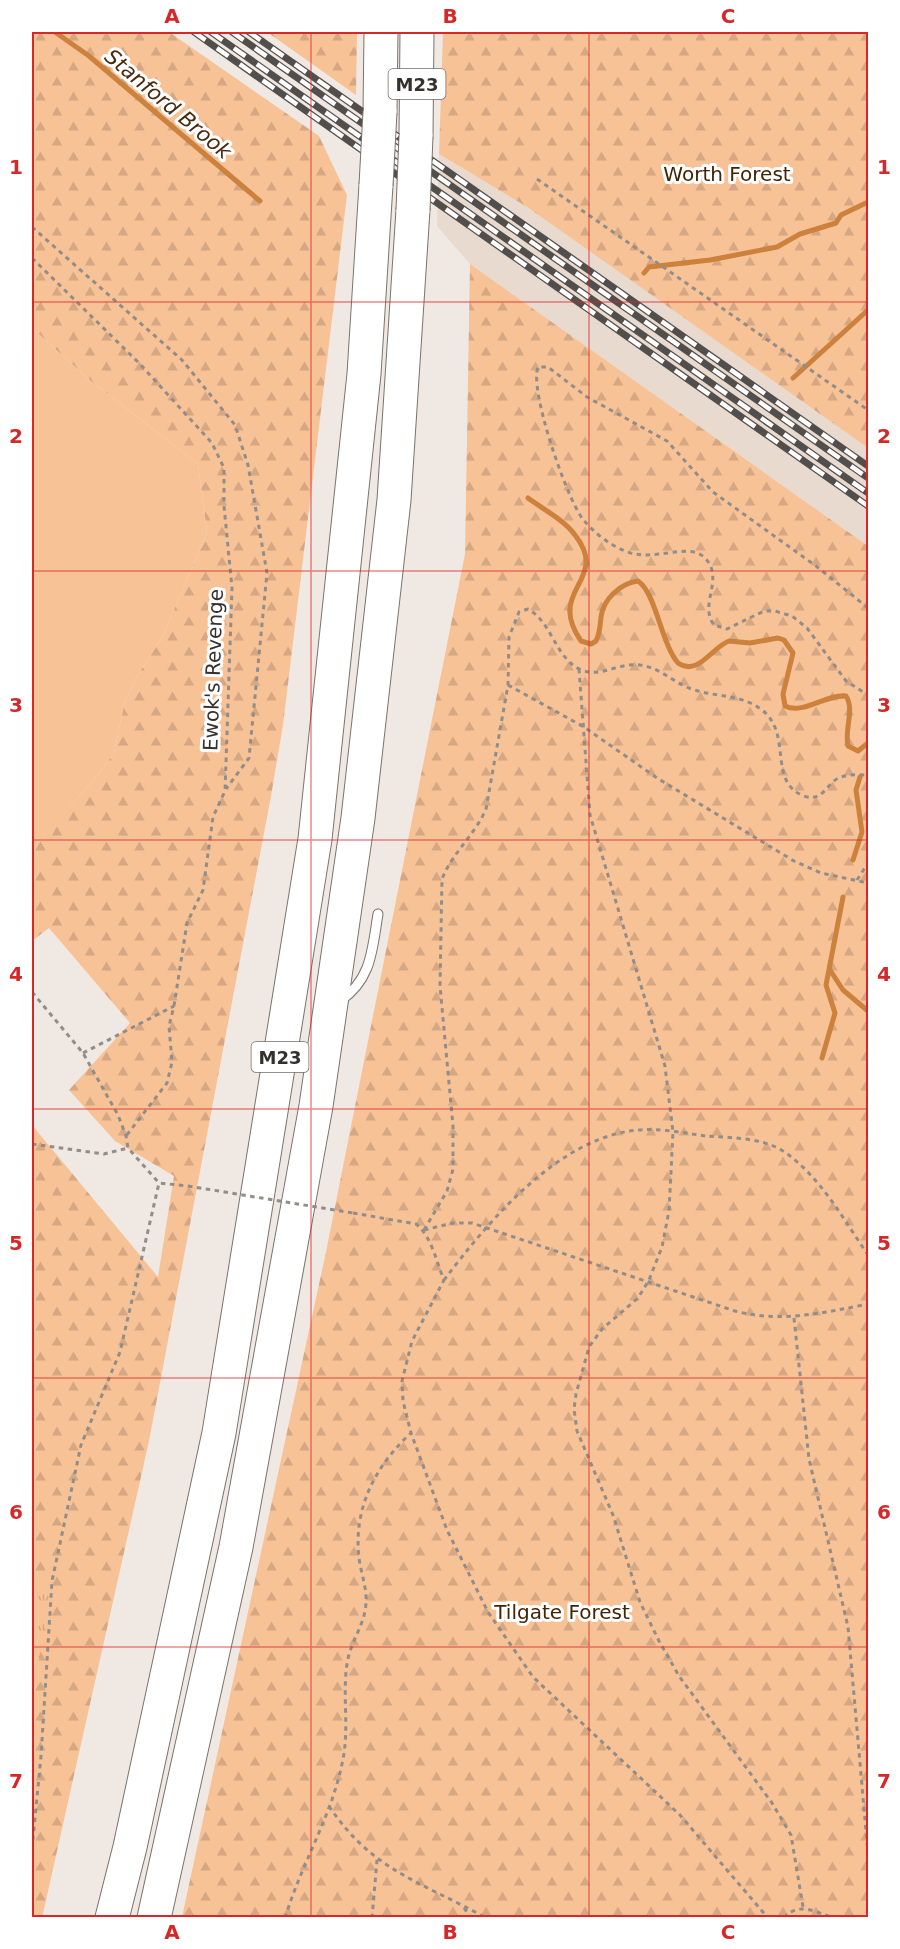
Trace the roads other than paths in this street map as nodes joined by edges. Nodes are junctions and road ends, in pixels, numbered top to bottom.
1 (381, 32) edge
2 (417, 32) edge
3 (378, 914) dead end
4 (331, 1007) junction
5 (112, 1917) edge
6 (154, 1917) edge

1 - 5 highway, M23, bridge
2 - 4 highway, M23, bridge
3 - 4 lane
4 - 6 highway, M23

